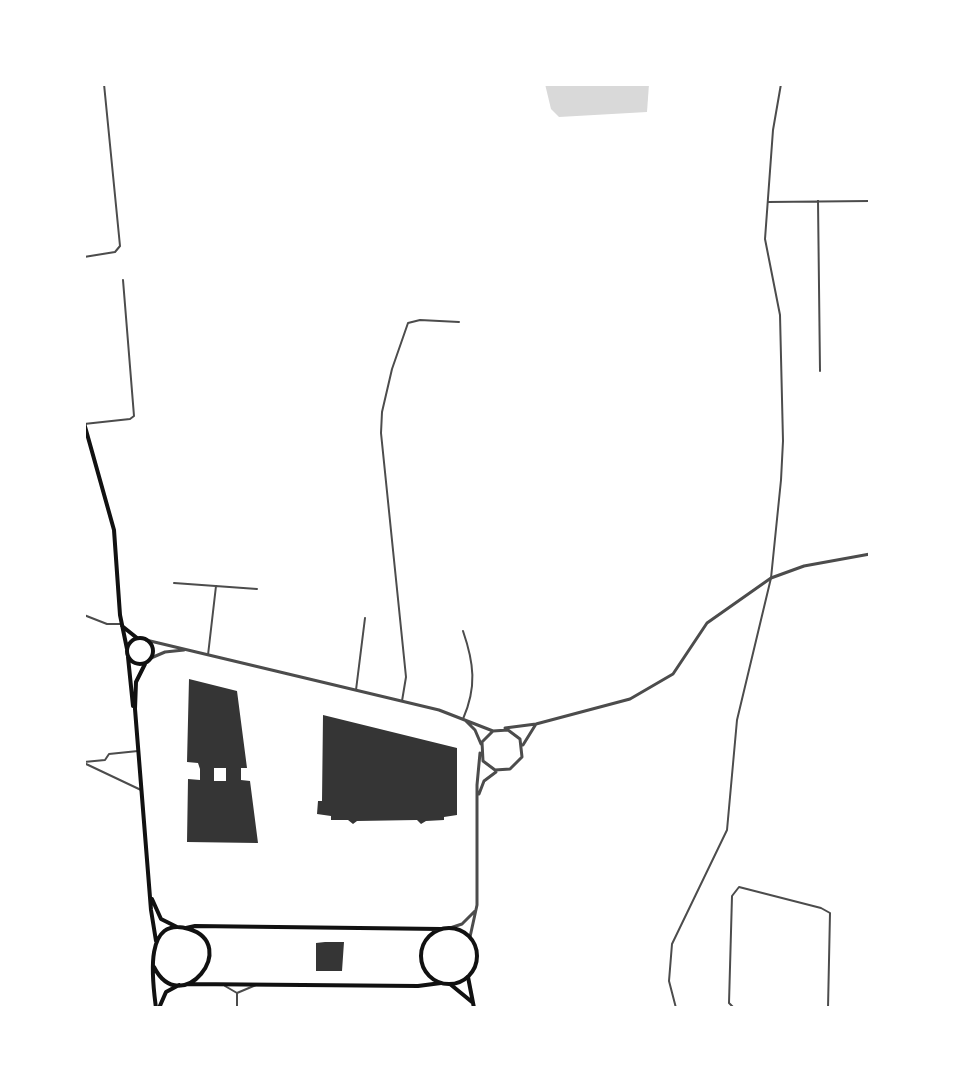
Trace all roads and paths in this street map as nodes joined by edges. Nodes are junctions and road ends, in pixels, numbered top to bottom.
1 (104, 84) edge
2 (781, 84) edge
3 (818, 201) junction
4 (870, 201) edge
5 (768, 202) junction
6 (84, 257) edge
7 (123, 280) dead end
8 (459, 322) dead end
9 (820, 371) dead end
10 (84, 424) edge
11 (870, 554) edge
12 (771, 578) junction
13 (174, 583) dead end
14 (216, 586) junction
15 (257, 590) dead end
16 (84, 615) edge
17 (365, 618) dead end
18 (121, 625) junction
19 (463, 631) dead end
20 (138, 638) junction
21 (146, 640) junction
22 (127, 650) junction
23 (188, 650) junction
24 (208, 655) junction
25 (128, 657) junction
26 (151, 658) junction
27 (144, 664) junction
28 (356, 690) junction
29 (402, 701) junction
30 (135, 709) junction
31 (463, 719) junction
32 (536, 724) junction
33 (504, 729) junction
34 (493, 730) junction
35 (481, 745) junction
36 (523, 747) junction
37 (138, 752) junction
38 (480, 752) junction
39 (84, 763) edge
40 (498, 771) junction
41 (142, 790) junction
42 (478, 795) junction
43 (151, 894) junction
44 (476, 910) junction
45 (178, 928) junction
46 (186, 928) junction
47 (450, 928) junction
48 (441, 929) junction
49 (470, 937) junction
50 (156, 941) junction
51 (154, 967) junction
52 (468, 977) junction
53 (441, 983) junction
54 (187, 984) junction
55 (223, 984) junction
56 (450, 984) junction
57 (180, 985) junction
58 (257, 985) junction
59 (237, 993) junction
60 (472, 1002) junction
61 (157, 1008) edge
62 (237, 1008) edge
63 (474, 1008) edge
64 (676, 1008) edge
65 (761, 1008) edge
66 (828, 1008) edge

1 - 6 street
2 - 5 street
3 - 4 street
3 - 5 street
3 - 9 street
5 - 12 street
7 - 10 street
8 - 29 street
10 - 18 main road
11 - 12 street
12 - 32 street
12 - 64 street
13 - 14 street
14 - 15 street
14 - 24 street
16 - 18 street
17 - 28 street
18 - 20 main road
18 - 22 main road
19 - 31 street
20 - 21 main road
20 - 22 main road
21 - 23 street
21 - 26 main road
22 - 25 main road
23 - 24 street
23 - 26 street
24 - 28 street
25 - 27 main road
25 - 30 main road
26 - 27 main road
27 - 30 main road
28 - 29 street
29 - 31 street
30 - 37 main road
31 - 34 street
31 - 35 street
32 - 33 street
32 - 36 street
33 - 34 street
33 - 36 street
34 - 35 street
35 - 38 street
36 - 40 street
37 - 39 street
37 - 41 main road
38 - 40 street
38 - 42 street
39 - 41 street
40 - 42 street
41 - 43 main road
42 - 44 street
43 - 45 main road
43 - 50 main road
44 - 47 street
44 - 49 street
45 - 46 main road
45 - 50 main road
46 - 48 main road
46 - 54 main road
47 - 48 main road
47 - 49 main road
48 - 53 main road
49 - 52 main road
50 - 51 main road
51 - 57 main road
51 - 61 main road
52 - 56 main road
52 - 60 main road
53 - 56 main road
53 - 58 main road
54 - 55 main road
54 - 57 main road
55 - 58 main road
55 - 59 street
56 - 60 main road
57 - 61 main road
58 - 59 street
59 - 62 street
60 - 63 main road
65 - 66 street

